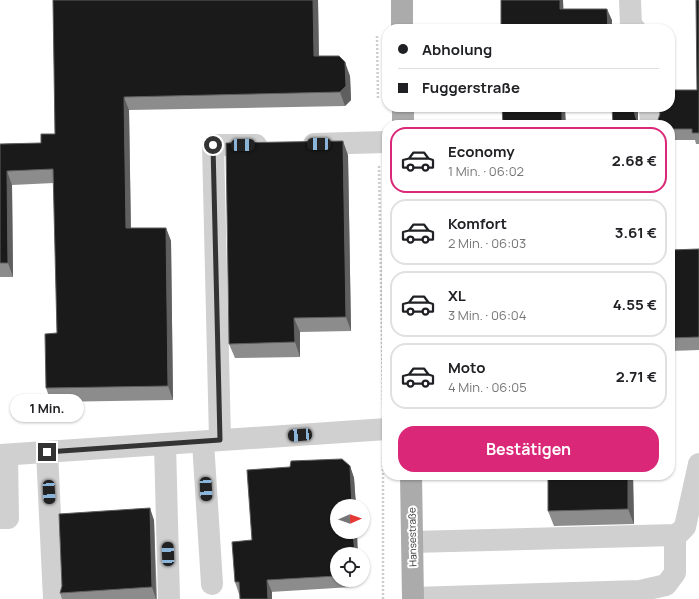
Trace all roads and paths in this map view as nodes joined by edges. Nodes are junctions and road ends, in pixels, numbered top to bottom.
1 (402, 0) edge
2 (630, 0) edge
3 (402, 24) edge
4 (631, 24) edge
5 (377, 32) dead end
6 (378, 103) dead end
7 (382, 143) edge
8 (382, 429) edge
9 (212, 441) junction
10 (165, 444) junction
11 (47, 452) junction
12 (4, 455) edge
13 (699, 464) edge
14 (384, 480) edge
15 (411, 480) edge
16 (0, 518) edge
17 (675, 536) junction
18 (412, 542) junction
19 (212, 584) dead end
20 (54, 599) edge
21 (169, 599) edge
22 (383, 599) edge
23 (413, 599) edge

1 - 3 main road
2 - 4 street
5 - 6 path
7 - 9 street
8 - 9 street
9 - 10 street
9 - 19 street
10 - 11 street
10 - 21 street
11 - 12 street
11 - 20 street
12 - 16 street
13 - 17 street
14 - 22 path
15 - 18 main road, Hansestraße
17 - 18 street
17 - 23 street
18 - 23 main road, Hansestraße

